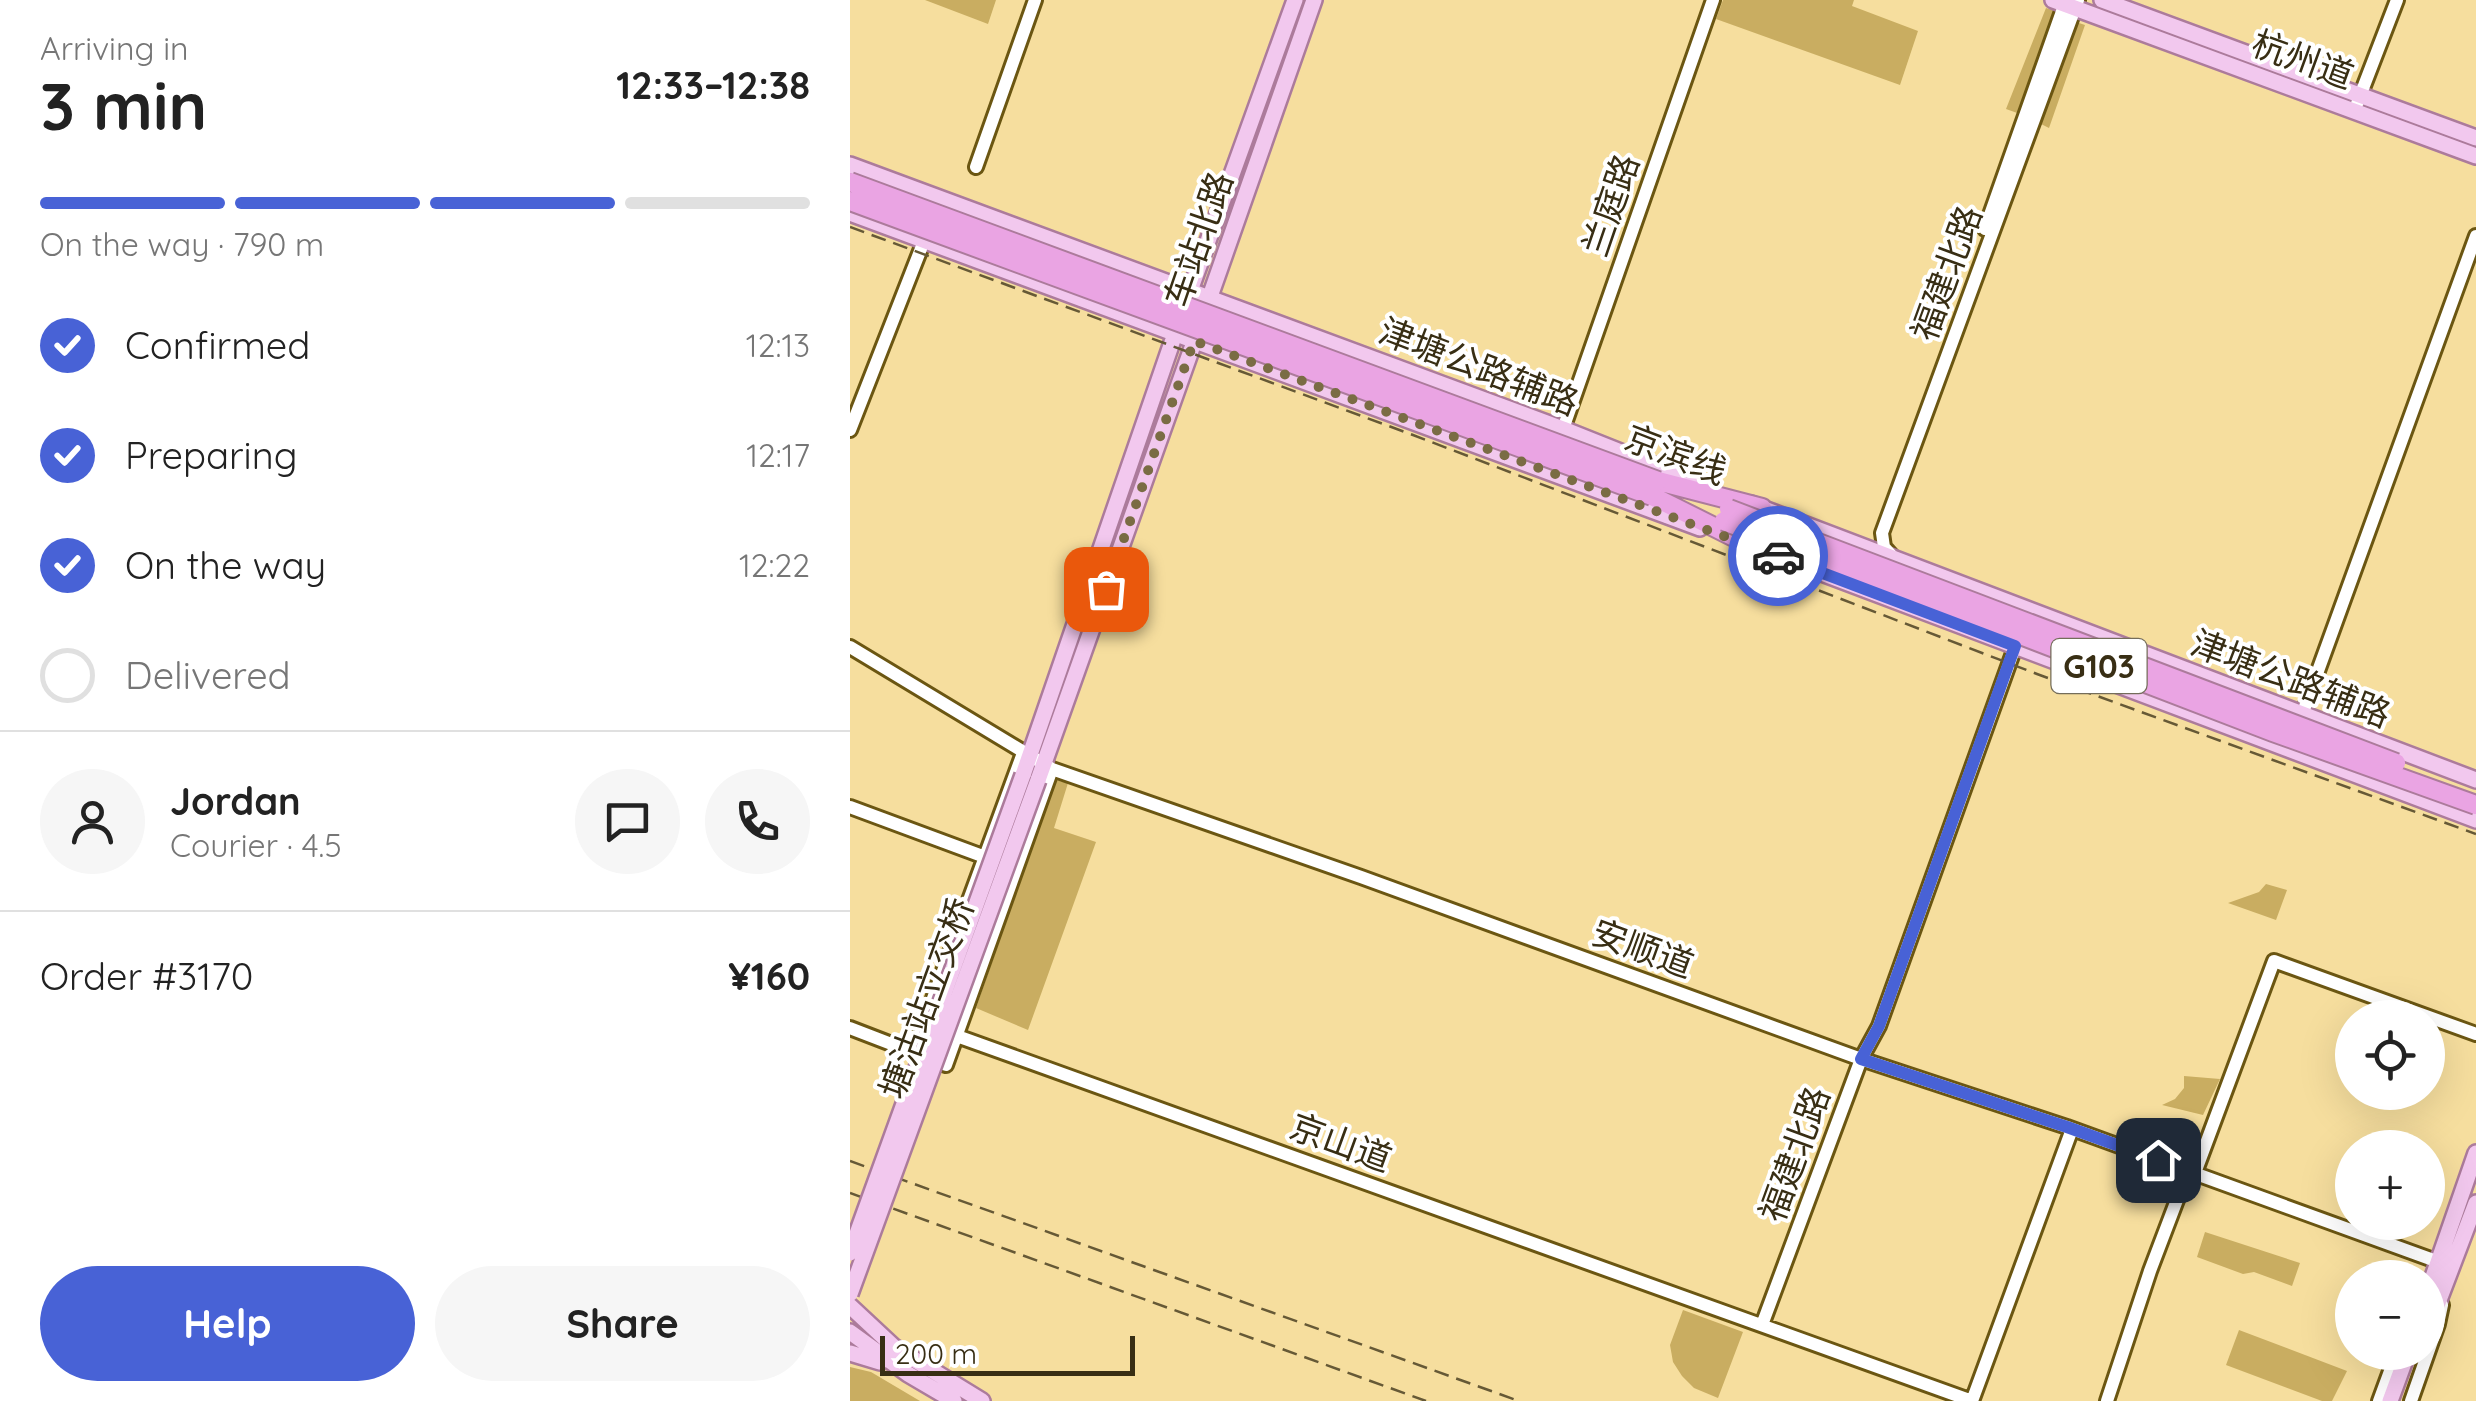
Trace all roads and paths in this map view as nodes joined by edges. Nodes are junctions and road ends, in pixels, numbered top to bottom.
1 (1035, 0) edge
2 (1295, 0) edge
3 (1314, 0) edge
4 (1713, 0) edge
5 (2102, 0) edge
6 (2397, 0) edge
7 (2067, 2) edge
8 (2357, 102) junction
9 (2476, 138) edge
10 (2476, 156) edge
11 (850, 165) edge
12 (976, 167) dead end
13 (850, 182) edge
14 (850, 201) edge
15 (850, 212) edge
16 (2476, 236) edge
17 (924, 241) junction
18 (1190, 290) junction
19 (1210, 297) junction
20 (1174, 334) junction
21 (1194, 341) junction
22 (1564, 429) junction
23 (850, 430) edge
24 (1655, 489) junction
25 (1762, 508) junction
26 (1727, 515) junction
27 (1843, 540) junction
28 (1754, 547) junction
29 (1899, 562) junction
30 (2028, 611) junction
31 (2015, 646) junction
32 (850, 647) edge
33 (2302, 715) junction
34 (1035, 767) junction
35 (2476, 780) edge
36 (2476, 792) edge
37 (2476, 805) edge
38 (850, 807) edge
39 (2476, 820) edge
40 (984, 857) junction
41 (850, 1028) edge
42 (2476, 1034) edge
43 (957, 1036) junction
44 (913, 1053) junction
45 (1861, 1059) junction
46 (2072, 1129) junction
47 (2476, 1154) edge
48 (2192, 1172) junction
49 (2476, 1203) edge
50 (850, 1253) edge
51 (2389, 1260) edge
52 (2441, 1260) edge
53 (2445, 1260) edge
54 (850, 1294) edge
55 (850, 1306) edge
56 (1762, 1325) junction
57 (850, 1332) edge
58 (850, 1353) edge
59 (2390, 1370) edge
60 (2401, 1370) edge
61 (2411, 1370) edge
62 (2422, 1370) edge
63 (908, 1374) junction
64 (954, 1401) edge
65 (982, 1401) edge
66 (1972, 1401) edge
67 (2107, 1401) edge
68 (2379, 1401) edge
69 (2390, 1401) edge
70 (2400, 1401) edge
71 (2411, 1401) edge

1 - 12 street
2 - 18 main road, 车站北路
3 - 19 main road, 车站北路
4 - 22 street, 兰庭路
5 - 8 main road, 杭州道
6 - 8 street
7 - 8 main road, 杭州道
7 - 27 street, 福建北路
7 - 29 street, 福建北路
8 - 9 main road, 杭州道
8 - 10 main road, 杭州道
11 - 18 main road, 津塘公路辅路
13 - 24 highway, 京滨线 / G103, bridge
14 - 24 highway, 京滨线 / G103, bridge
15 - 17 main road, 津塘公路辅路 / G103
16 - 33 street
17 - 20 main road, 津塘公路辅路 / G103
17 - 23 street
18 - 19 main road, 津塘公路辅路
18 - 20 main road, 车站北路
19 - 21 main road, 车站北路
19 - 22 main road, 津塘公路辅路
20 - 21 main road, 津塘公路辅路 / G103
20 - 34 main road, 车站北路
21 - 28 main road, 津塘公路辅路 / G103
21 - 34 main road, 车站北路
22 - 25 main road, 津塘公路辅路
24 - 25 highway
24 - 26 highway, 京滨线 / G103
24 - 28 highway, G103
25 - 27 main road, 津塘公路辅路
26 - 36 highway, 京滨线 / G103, bridge
26 - 37 highway, 京滨线 / G103, bridge
27 - 29 main road, 津塘公路辅路
28 - 31 main road, 津塘公路辅路 / G103
29 - 30 main road, 津塘公路辅路
30 - 31 street, 福建北路
30 - 33 main road, 津塘公路辅路
31 - 39 main road, 津塘公路辅路 / G103
31 - 45 street, 福建北路
32 - 34 street, 安顺道
33 - 35 main road, 津塘公路辅路
34 - 40 street
34 - 43 street
34 - 45 street, 安顺道
34 - 50 main road, 塘沽站立交桥, bridge
34 - 54 main road, 塘沽站立交桥, bridge
38 - 40 street
40 - 44 street
41 - 44 street
42 - 48 street
43 - 44 street
43 - 56 street, 京山道
45 - 46 street, 安顺道
45 - 56 street, 福建北路
46 - 48 street, 安顺道
46 - 66 street
47 - 52 main road
48 - 51 street, 安顺道
48 - 67 street
49 - 53 main road
55 - 65 main road
56 - 66 street, 京山道
57 - 63 main road
58 - 63 main road
59 - 68 street
60 - 69 main road
61 - 70 main road
62 - 71 street
63 - 64 main road

